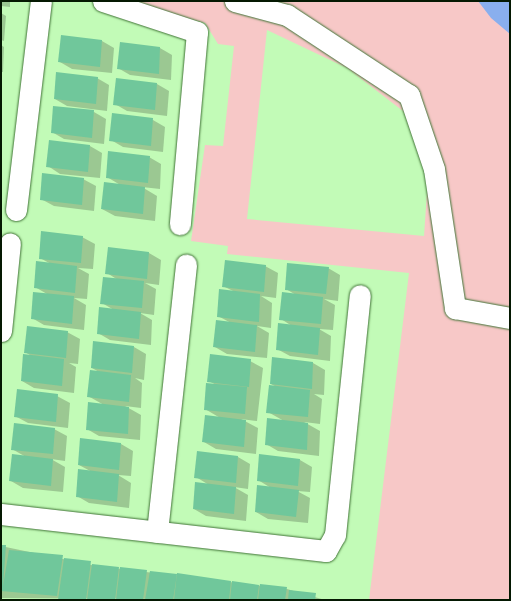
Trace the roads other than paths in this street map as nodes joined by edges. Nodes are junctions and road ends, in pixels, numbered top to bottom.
1 (41, 1) edge
2 (103, 1) edge
3 (235, 1) edge
4 (16, 210) dead end
5 (180, 224) dead end
6 (10, 243) dead end
7 (186, 265) dead end
8 (360, 295) dead end
9 (510, 318) edge
10 (1, 331) edge
11 (1, 514) edge
12 (157, 532) junction

1 - 4 street
2 - 5 street
3 - 9 street
6 - 10 street
7 - 12 street
8 - 12 street
11 - 12 street

